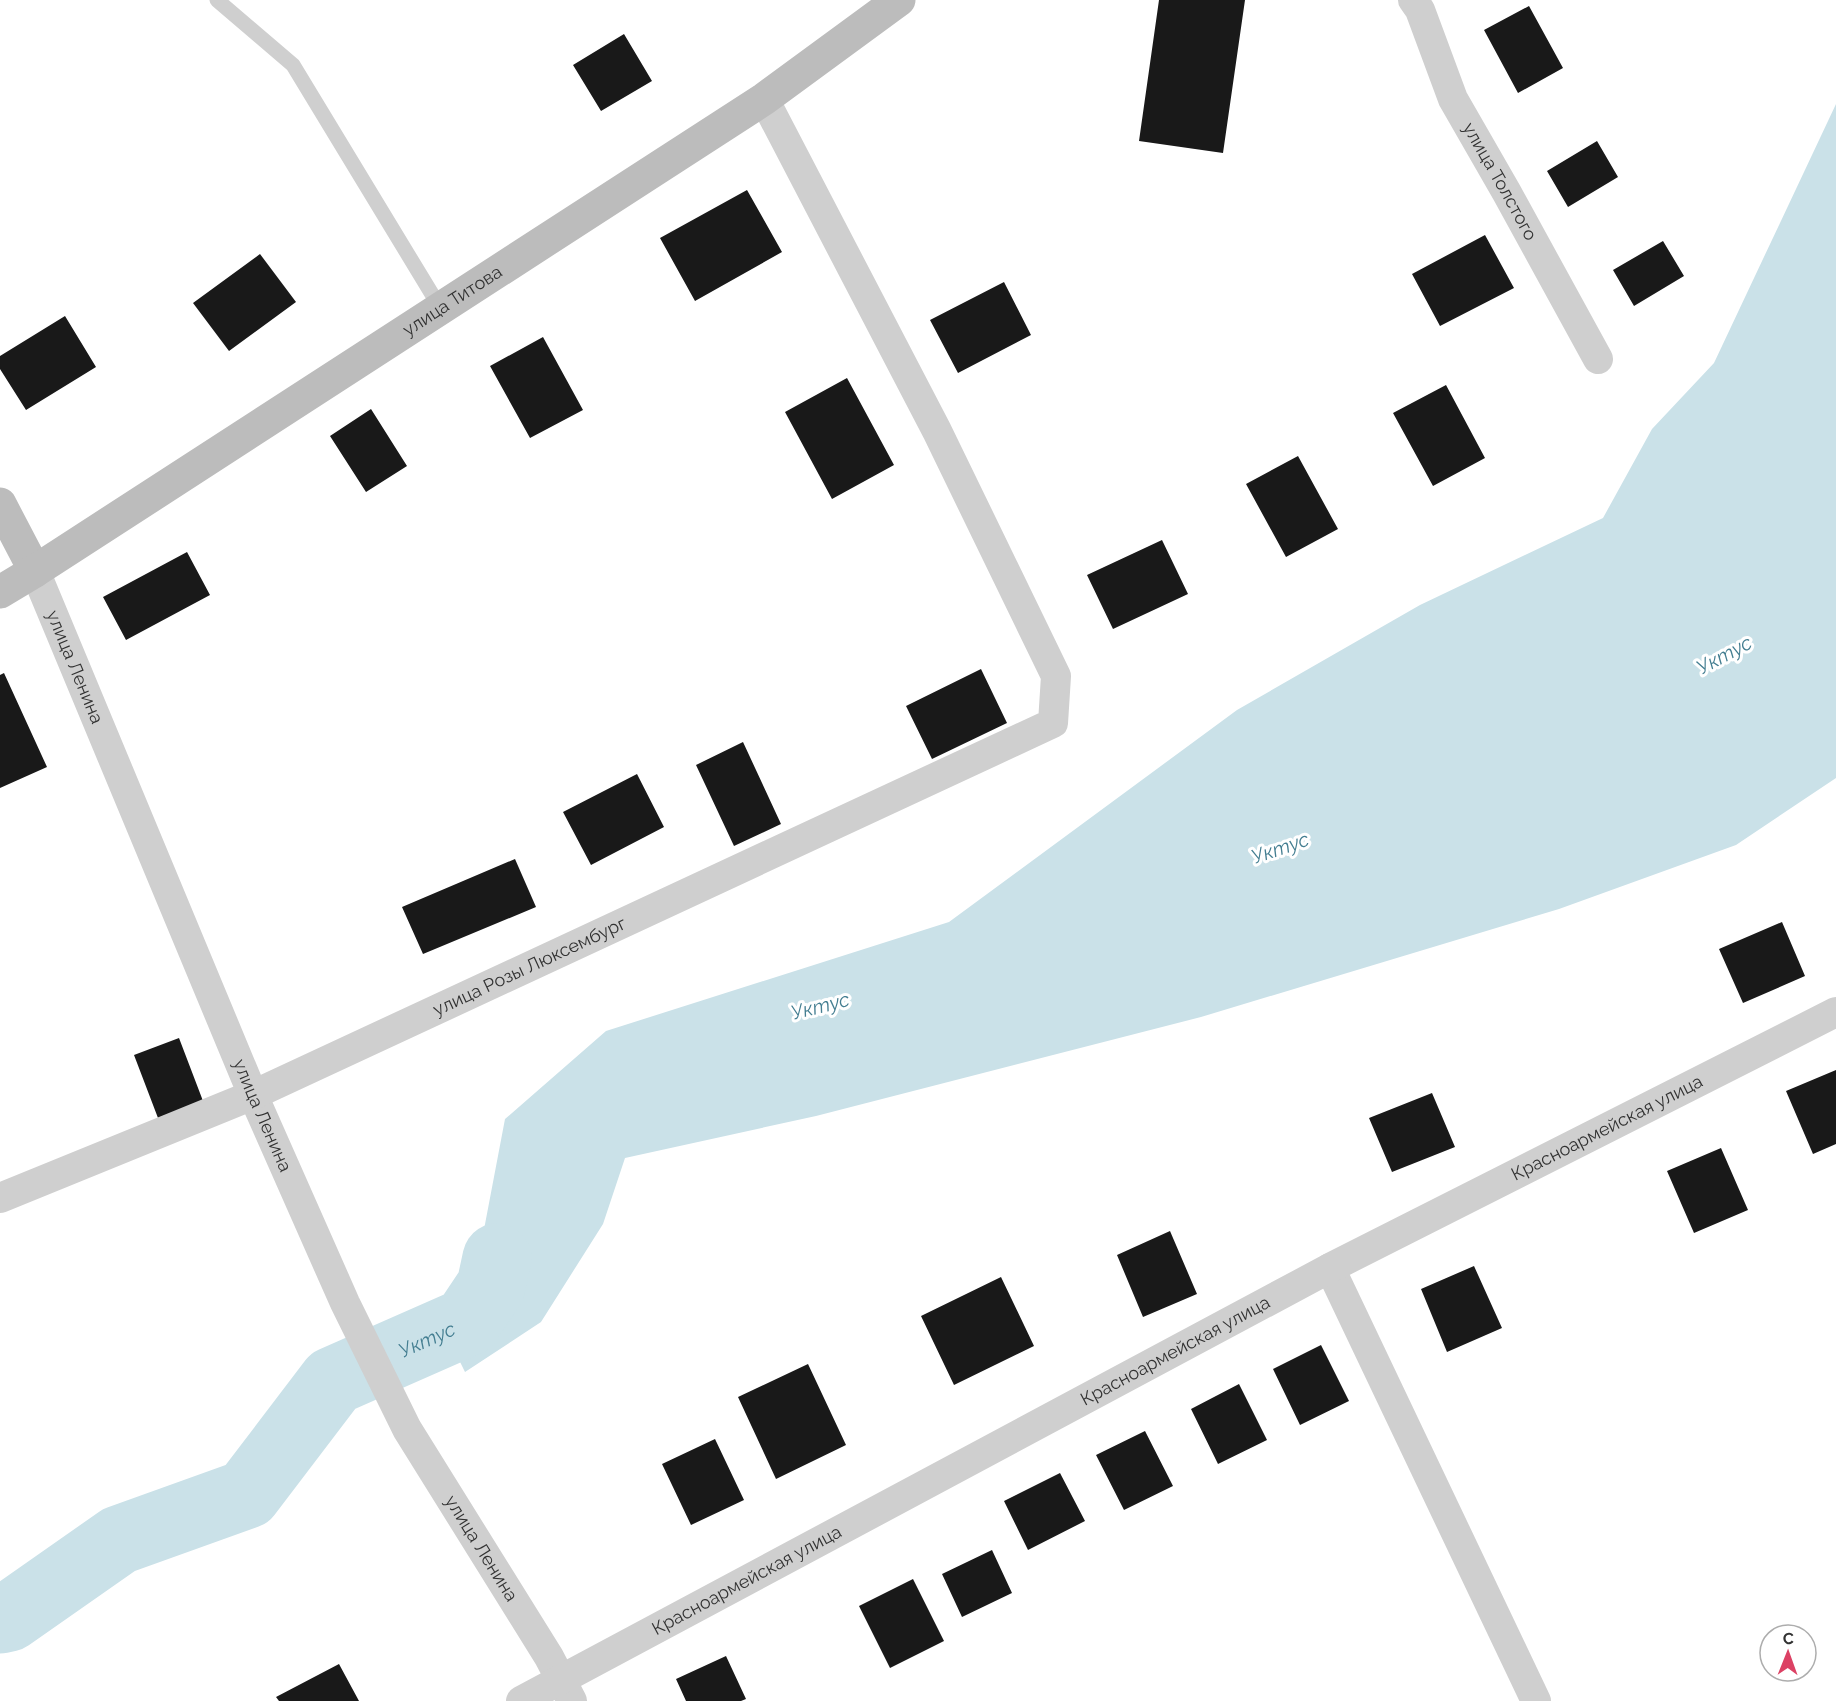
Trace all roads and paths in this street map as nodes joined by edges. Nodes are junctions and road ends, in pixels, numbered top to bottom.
1 (217, 0) edge
2 (899, 0) edge
3 (1413, 0) edge
4 (764, 99) junction
5 (441, 309) junction
6 (1598, 359) dead end
7 (0, 504) edge
8 (35, 571) junction
9 (0, 592) edge
10 (1836, 1012) edge
11 (253, 1095) junction
12 (0, 1198) edge
13 (1330, 1268) junction
14 (567, 1690) edge
15 (521, 1701) edge
16 (1536, 1701) edge

1 - 5 lane
2 - 4 street, улица Титова
3 - 6 street, улица Толстого
4 - 5 street, улица Титова
4 - 11 street, улица Розы Люксембург
5 - 8 street, улица Титова
7 - 8 street, улица Ленина
8 - 9 street, улица Титова
8 - 11 street, улица Ленина
10 - 13 street, Красноармейская улица
11 - 12 street, улица Розы Люксембург
11 - 14 street, улица Ленина
13 - 14 street, Красноармейская улица
13 - 16 street
14 - 15 street, Красноармейская улица

